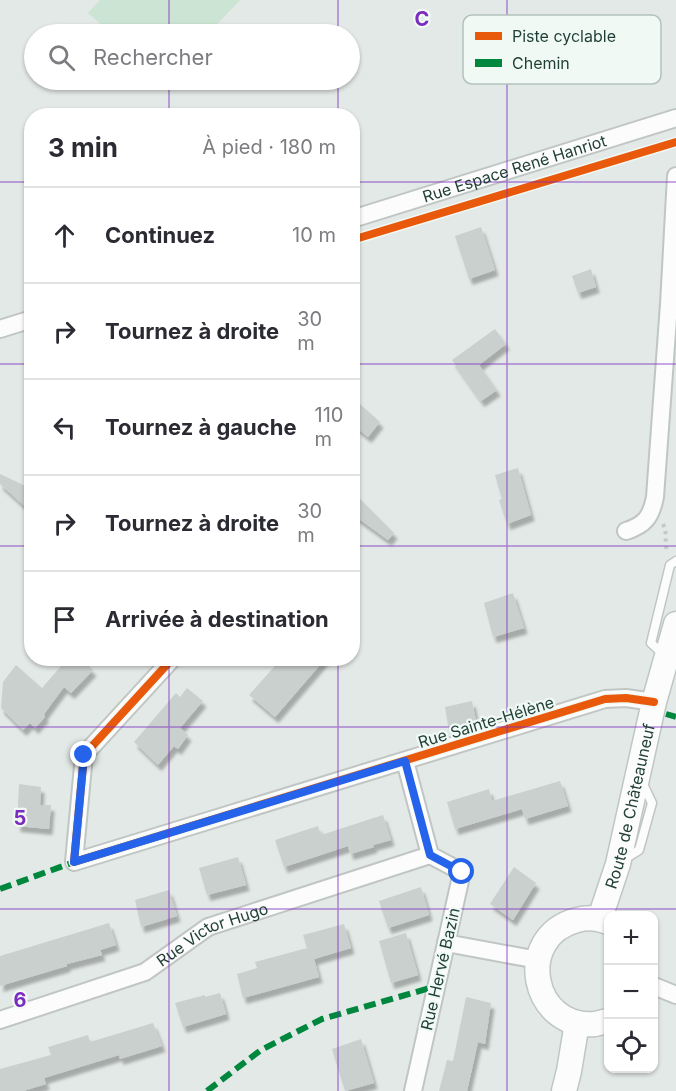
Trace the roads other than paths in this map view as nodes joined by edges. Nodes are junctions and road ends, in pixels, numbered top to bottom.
1 (676, 118) edge
2 (676, 176) edge
3 (360, 217) edge
4 (24, 321) edge
5 (0, 328) edge
6 (626, 531) dead end
7 (673, 563) edge
8 (676, 624) edge
9 (666, 658) junction
10 (166, 666) edge
11 (654, 702) junction
12 (405, 761) junction
13 (430, 855) junction
14 (606, 911) edge
15 (604, 920) edge
16 (446, 943) junction
17 (538, 960) junction
18 (658, 988) edge
19 (676, 995) edge
20 (0, 1020) edge
21 (604, 1022) edge
22 (577, 1023) junction
23 (413, 1091) edge
24 (564, 1091) edge

1 - 3 street, Rue Espace René Hanriot
2 - 6 street
4 - 5 street
7 - 9 lane
8 - 9 main road, Route de Châteauneuf
9 - 11 main road, Route de Châteauneuf
10 - 12 street, Rue Sainte-Hélène
11 - 12 street, Rue Sainte-Hélène
11 - 14 main road, Route de Châteauneuf
12 - 13 street
13 - 16 street, Rue Hervé Bazin
13 - 20 street, Rue Victor Hugo
15 - 17 main road, Route de Châteauneuf
16 - 17 street
16 - 23 street, Rue Hervé Bazin
17 - 22 main road
18 - 19 street
21 - 22 main road
22 - 24 main road

